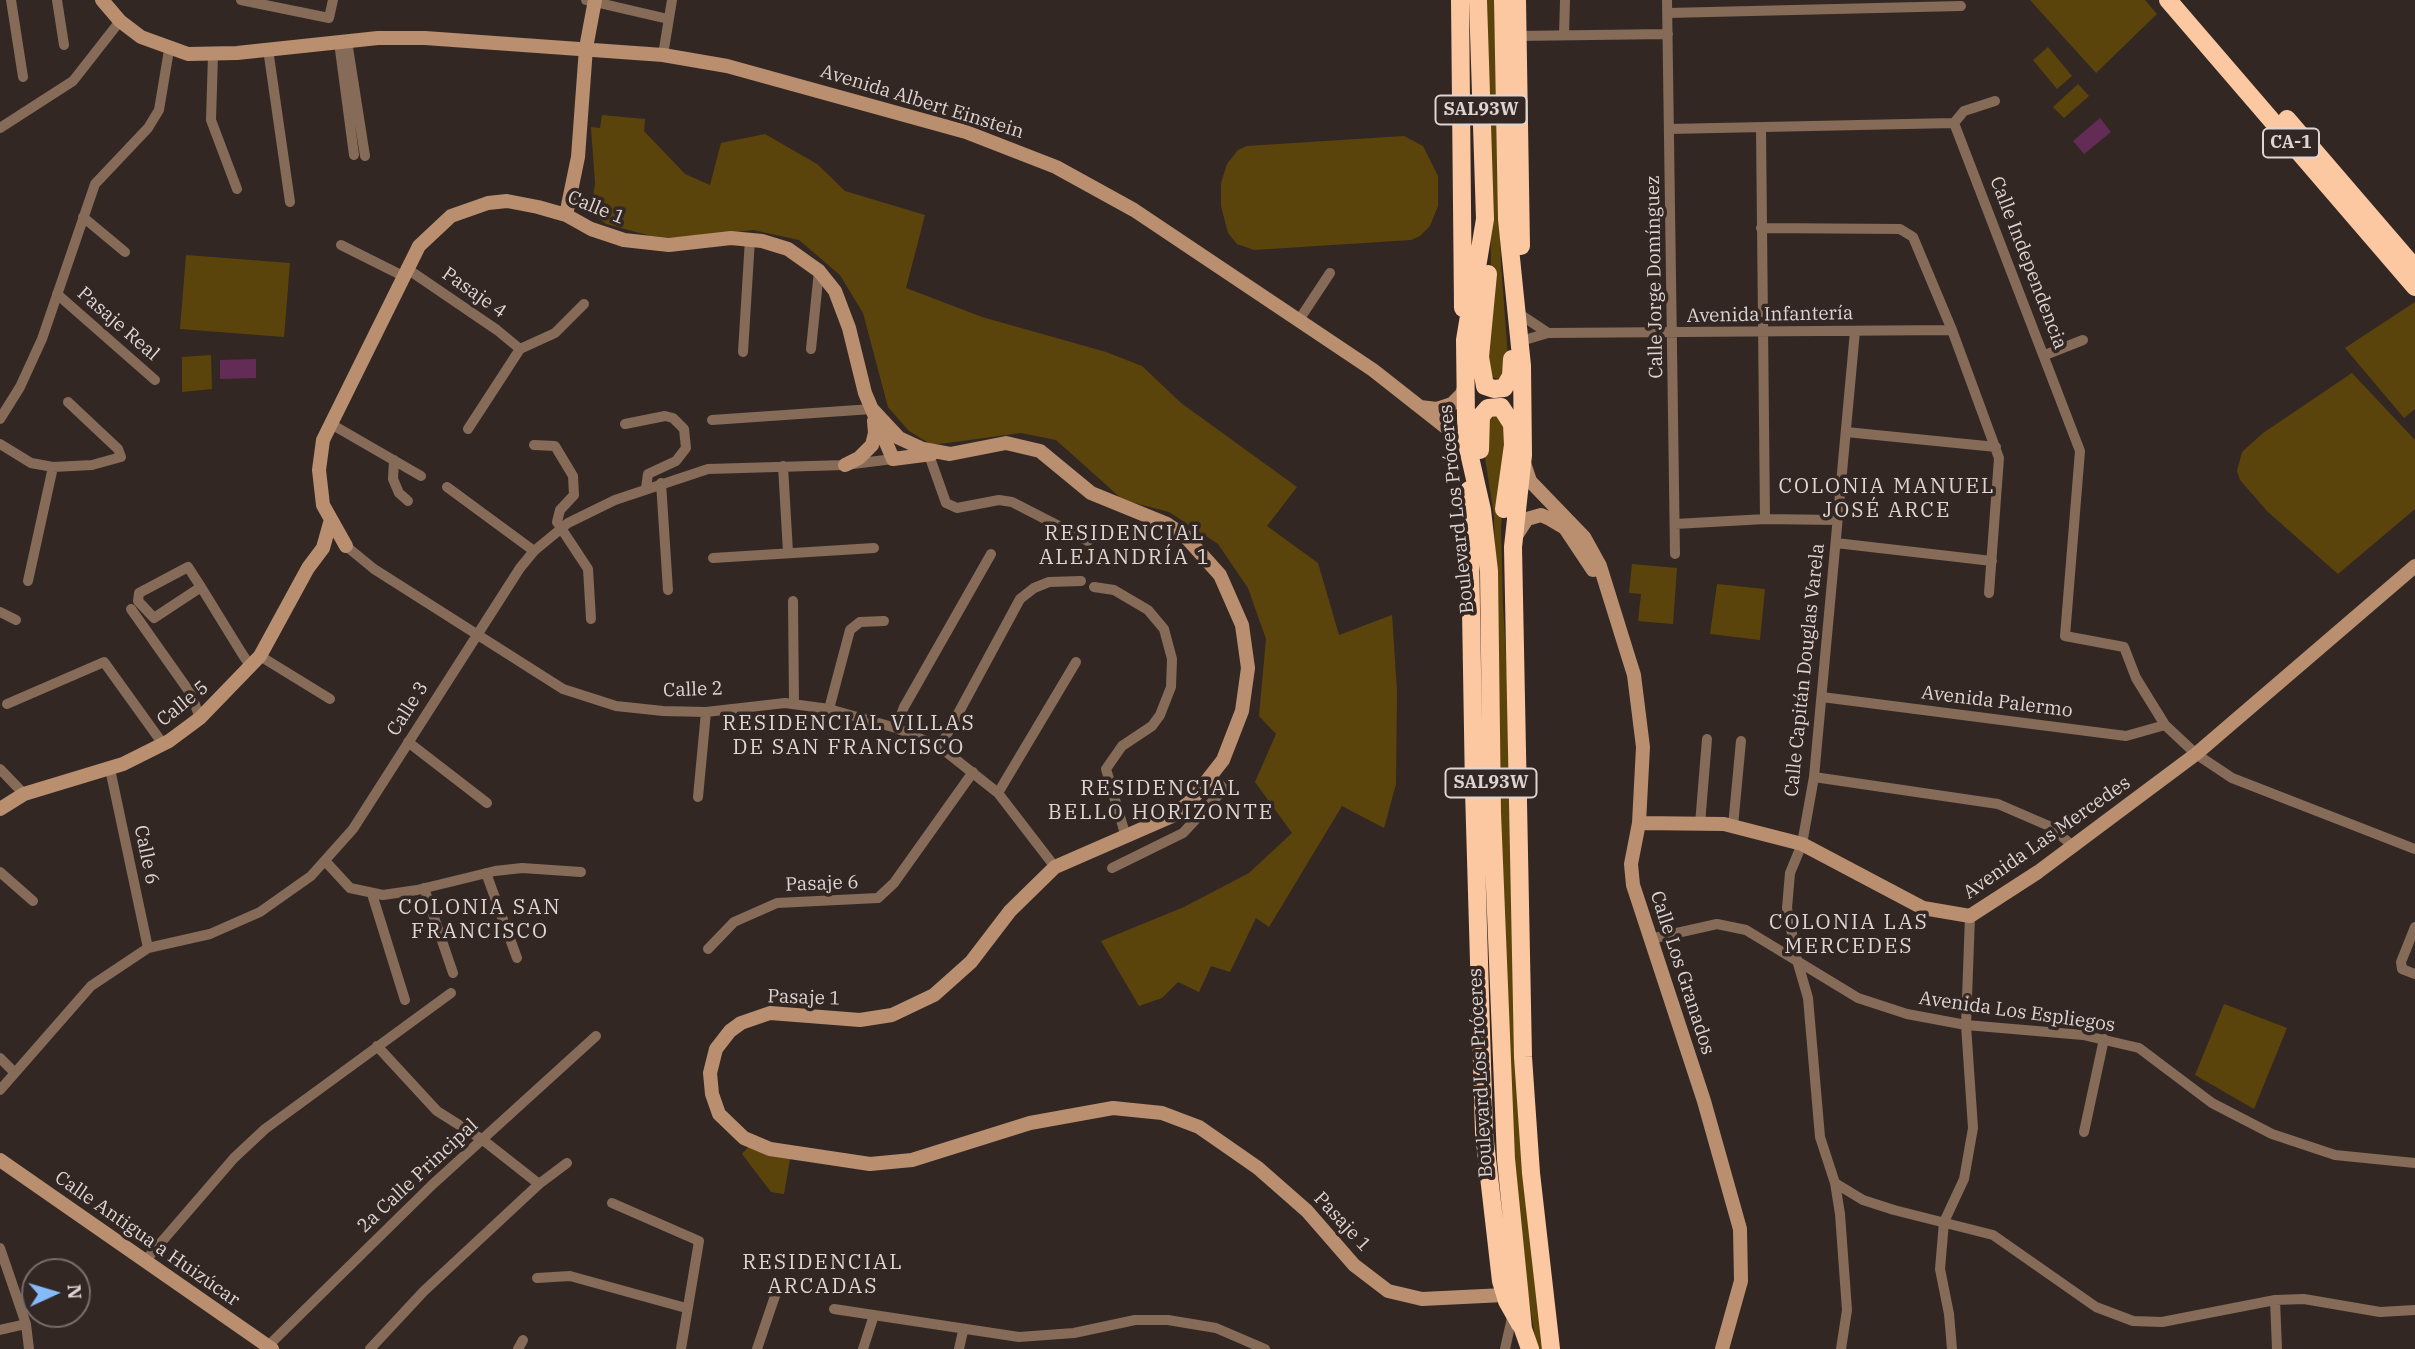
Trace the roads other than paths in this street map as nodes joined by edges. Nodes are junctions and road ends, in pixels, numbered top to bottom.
1 (11, 0) edge
2 (57, 0) edge
3 (102, 0) edge
4 (241, 0) edge
5 (333, 0) edge
6 (592, 0) edge
7 (672, 0) edge
8 (1460, 0) edge
9 (1478, 0) edge
10 (1503, 0) edge
11 (1517, 0) edge
12 (1564, 0) edge
13 (1667, 0) edge
14 (2168, 0) edge
15 (2184, 0) edge
16 (1875, 4) edge
17 (1913, 4) edge
18 (1772, 5) edge
19 (1961, 6) dead end
20 (1668, 13) junction
21 (668, 19) junction
22 (120, 22) junction
23 (1668, 34) junction
24 (1564, 35) junction
25 (1517, 36) junction
26 (344, 45) junction
27 (64, 46) dead end
28 (586, 48) junction
29 (268, 49) junction
30 (169, 50) junction
31 (213, 55) junction
32 (663, 55) junction
33 (23, 77) dead end
34 (1995, 100) dead end
35 (1954, 123) junction
36 (0, 128) edge
37 (1761, 128) junction
38 (1669, 129) junction
39 (360, 155) dead end
40 (237, 189) dead end
41 (290, 202) dead end
42 (2360, 214) junction
43 (566, 215) junction
44 (83, 217) junction
45 (1485, 219) junction
46 (1507, 219) junction
47 (1761, 228) junction
48 (750, 239) junction
49 (341, 245) dead end
50 (125, 252) dead end
51 (2415, 268) edge
52 (818, 271) junction
53 (404, 272) junction
54 (1330, 272) dead end
55 (2415, 287) edge
56 (57, 294) junction
57 (584, 304) dead end
58 (1521, 315) junction
59 (1299, 320) junction
60 (1952, 330) junction
61 (1855, 331) junction
62 (1548, 333) junction
63 (1763, 333) junction
64 (1674, 334) junction
65 (1520, 339) junction
66 (1465, 340) junction
67 (2083, 340) dead end
68 (520, 349) junction
69 (811, 349) dead end
70 (743, 352) dead end
71 (2045, 355) junction
72 (155, 380) dead end
73 (1465, 385) junction
74 (68, 402) dead end
75 (1415, 405) junction
76 (872, 409) junction
77 (0, 419) edge
78 (712, 420) dead end
79 (331, 424) junction
80 (625, 424) dead end
81 (468, 429) dead end
82 (1846, 432) junction
83 (0, 444) edge
84 (1467, 444) junction
85 (534, 445) dead end
86 (1996, 447) junction
87 (933, 454) junction
88 (1523, 455) junction
89 (893, 459) junction
90 (394, 460) junction
91 (845, 465) junction
92 (783, 466) junction
93 (53, 467) junction
94 (421, 476) dead end
95 (661, 483) junction
96 (447, 487) dead end
97 (646, 488) junction
98 (408, 501) dead end
99 (1765, 519) junction
100 (1837, 520) junction
101 (330, 523) junction
102 (1675, 524) junction
103 (561, 529) junction
104 (1088, 541) dead end
105 (1836, 542) junction
106 (346, 546) junction
107 (1513, 547) junction
108 (323, 548) junction
109 (874, 548) dead end
110 (534, 551) junction
111 (788, 552) junction
112 (991, 554) dead end
113 (1675, 554) dead end
114 (713, 558) dead end
115 (1992, 561) junction
116 (2415, 566) edge
117 (1489, 571) junction
118 (1081, 580) dead end
119 (28, 581) dead end
120 (201, 587) junction
121 (1094, 587) dead end
122 (668, 590) dead end
123 (1989, 593) dead end
124 (793, 601) dead end
125 (1613, 604) junction
126 (131, 609) dead end
127 (0, 612) edge
128 (591, 619) dead end
129 (16, 620) dead end
130 (884, 621) dead end
131 (476, 632) junction
132 (1514, 638) junction
133 (256, 661) junction
134 (1076, 662) dead end
135 (1822, 697) junction
136 (330, 699) dead end
137 (7, 704) dead end
138 (794, 704) junction
139 (830, 709) junction
140 (706, 712) junction
141 (200, 718) junction
142 (2165, 725) junction
143 (896, 728) junction
144 (1707, 739) dead end
145 (1741, 741) dead end
146 (408, 742) junction
147 (163, 744) junction
148 (940, 747) junction
149 (2196, 754) junction
150 (1491, 759) junction
151 (0, 769) edge
152 (110, 769) junction
153 (973, 772) junction
154 (1212, 776) junction
155 (1814, 777) junction
156 (1474, 790) junction
157 (998, 793) junction
158 (24, 794) junction
159 (698, 797) dead end
160 (487, 803) dead end
161 (0, 809) edge
162 (1639, 823) junction
163 (1700, 824) junction
164 (1732, 826) junction
165 (1126, 837) junction
166 (1802, 844) junction
167 (2072, 845) junction
168 (2415, 849) edge
169 (326, 862) junction
170 (1055, 867) junction
171 (1112, 868) dead end
172 (0, 872) edge
173 (581, 872) dead end
174 (486, 873) junction
175 (424, 888) junction
176 (372, 894) junction
177 (33, 901) dead end
178 (1970, 916) junction
179 (2415, 927) edge
180 (1650, 939) junction
181 (148, 948) junction
182 (708, 949) dead end
183 (517, 958) dead end
184 (1797, 960) junction
185 (453, 973) dead end
186 (2415, 974) edge
187 (451, 993) dead end
188 (405, 1000) dead end
189 (1966, 1025) junction
190 (596, 1036) dead end
191 (2104, 1039) junction
192 (377, 1046) junction
193 (0, 1058) edge
194 (15, 1073) junction
195 (0, 1090) edge
196 (2084, 1132) dead end
197 (483, 1140) junction
198 (0, 1160) edge
199 (567, 1163) dead end
200 (2415, 1163) edge
201 (1835, 1183) junction
202 (539, 1184) junction
203 (1852, 1194) junction
204 (612, 1203) dead end
205 (1839, 1203) junction
206 (1944, 1222) junction
207 (0, 1248) edge
208 (145, 1261) junction
209 (537, 1278) dead end
210 (777, 1290) dead end
211 (1504, 1295) junction
212 (2275, 1300) junction
213 (686, 1308) junction
214 (21, 1309) edge
215 (834, 1309) dead end
216 (2415, 1310) edge
217 (1513, 1312) junction
218 (874, 1315) junction
219 (21, 1325) edge
220 (26, 1328) edge
221 (1523, 1329) junction
222 (0, 1330) edge
223 (963, 1331) junction
224 (270, 1348) edge
225 (29, 1349) edge
226 (370, 1349) edge
227 (681, 1349) edge
228 (757, 1349) edge
229 (863, 1349) edge
230 (959, 1349) edge
231 (1265, 1349) edge
232 (1505, 1349) edge
233 (1530, 1349) edge
234 (1551, 1349) edge
235 (1722, 1349) edge
236 (1842, 1349) edge
237 (1952, 1349) edge
238 (2277, 1349) edge

1 - 33 street
2 - 27 street
3 - 22 street, Avenida Albert Einstein
4 - 5 street
6 - 21 street
6 - 28 street
7 - 21 street
8 - 66 highway
9 - 45 highway, Boulevard Los Próceres / SAL93W
10 - 46 highway, SAL93W
11 - 25 highway
12 - 24 street
13 - 20 street, Calle Jorge Domínguez
14 - 42 highway, CA-1
15 - 42 highway, CA-1
16 - 17 street
16 - 18 street
17 - 19 street
18 - 20 street
20 - 23 street, Calle Jorge Domínguez
21 - 32 street
22 - 30 street, Avenida Albert Einstein
22 - 36 street
23 - 24 street
23 - 38 street, Calle Jorge Domínguez
24 - 25 street
25 - 58 highway
26 - 28 street, Avenida Albert Einstein
26 - 29 street, Avenida Albert Einstein
26 - 39 street
28 - 32 street, Avenida Albert Einstein
28 - 43 street
29 - 31 street, Avenida Albert Einstein
29 - 41 street
30 - 31 street, Avenida Albert Einstein
30 - 44 street
31 - 40 street
32 - 59 street, Avenida Albert Einstein
34 - 35 street
35 - 37 street
35 - 71 street, Calle Independencia
37 - 38 street
37 - 47 street
38 - 64 street, Calle Jorge Domínguez
42 - 51 highway, CA-1
42 - 55 highway, CA-1
43 - 48 street, Calle 1
43 - 53 street, Calle 1
44 - 50 street
44 - 56 street
45 - 46 highway
45 - 66 highway, Boulevard Los Próceres / SAL93W
46 - 65 highway, SAL93W
47 - 60 street
47 - 63 street
48 - 52 street, Calle 1
48 - 70 street
49 - 53 street, Pasaje 4
52 - 69 street
52 - 76 street, Calle 1
53 - 68 street, Pasaje 4
53 - 79 street, Calle 1
54 - 59 street
56 - 72 street, Pasaje Real
56 - 77 street
57 - 68 street
58 - 62 street
58 - 65 highway
59 - 75 street, Avenida Albert Einstein
60 - 61 street, Avenida Infantería
60 - 86 street
61 - 63 street, Avenida Infantería
61 - 82 street, Calle Capitán Douglas Varela
62 - 64 street, Avenida Infantería
62 - 65 street, Avenida Infantería
63 - 64 street, Avenida Infantería
63 - 99 street
64 - 102 street, Calle Jorge Domínguez
65 - 88 highway, SAL93W
66 - 73 highway, Boulevard Los Próceres / SAL93W
67 - 71 street
68 - 81 street
71 - 142 street, Calle Independencia
73 - 75 street
73 - 84 highway, Boulevard Los Próceres / SAL93W
74 - 93 street
75 - 84 street, Avenida Albert Einstein
76 - 78 street
76 - 87 street
76 - 89 street, Calle 1
76 - 91 street
79 - 90 street
79 - 101 street, Calle 1
80 - 97 street
82 - 86 street
82 - 100 street, Calle Capitán Douglas Varela
83 - 93 street
84 - 117 highway, Boulevard Los Próceres / SAL93W
84 - 156 highway
85 - 103 street
86 - 115 street
87 - 89 street
87 - 104 street
87 - 154 street, Pasaje 1
88 - 107 highway, SAL93W
88 - 125 street, Calle Los Granados
89 - 91 street, Calle 3
90 - 94 street
90 - 98 street
91 - 92 street, Calle 3
92 - 95 street, Calle 3
92 - 111 street
93 - 119 street
95 - 97 street, Calle 3
95 - 122 street
96 - 110 street
97 - 103 street, Calle 3
99 - 100 street
99 - 102 street
100 - 105 street, Calle Capitán Douglas Varela
101 - 106 street, Calle 2
101 - 108 street, Calle 5
102 - 113 street, Calle Jorge Domínguez
103 - 110 street, Calle 3
103 - 128 street
105 - 115 street
105 - 135 street, Calle Capitán Douglas Varela
106 - 108 street
106 - 131 street, Calle 2
107 - 125 street, Calle Los Granados
107 - 132 highway, SAL93W
108 - 133 street, Calle 5
109 - 111 street
110 - 131 street, Calle 3
111 - 114 street
112 - 143 street
115 - 123 street
116 - 149 street, Avenida Las Mercedes
117 - 132 highway
117 - 150 highway, Boulevard Los Próceres / SAL93W
118 - 148 street
120 - 120 street
120 - 133 street
121 - 165 street
124 - 138 street
125 - 162 street, Calle Los Granados
126 - 141 street
127 - 129 street
130 - 139 street
131 - 140 street, Calle 2
131 - 146 street, Calle 3
132 - 234 highway, SAL93W
133 - 136 street
133 - 141 street, Calle 5
134 - 157 street
135 - 142 street, Avenida Palermo
135 - 155 street, Calle Capitán Douglas Varela
137 - 147 street
138 - 139 street, Calle 2
138 - 140 street, Calle 2
139 - 143 street, Calle 2
140 - 159 street
141 - 147 street, Calle 5
142 - 149 street
143 - 148 street, Calle 2
144 - 163 street
145 - 164 street
146 - 160 street
146 - 169 street, Calle 3
147 - 152 street, Calle 5
148 - 153 street, Calle 2
149 - 167 street, Avenida Las Mercedes
149 - 168 street
150 - 156 highway
150 - 221 highway, Boulevard Los Próceres / SAL93W
151 - 158 street
152 - 158 street, Calle 5
152 - 181 street, Calle 6
153 - 157 street, Calle 2
153 - 182 street, Pasaje 6
154 - 165 street, Pasaje 1
154 - 171 street
155 - 166 street, Calle Capitán Douglas Varela
155 - 167 street
156 - 211 highway
157 - 170 street, Calle 2
158 - 161 street, Calle 5
162 - 163 street, Avenida Las Mercedes
162 - 180 street, Calle Los Granados
163 - 164 street, Avenida Las Mercedes
164 - 166 street, Avenida Las Mercedes
165 - 170 street, Pasaje 1
166 - 178 street, Avenida Las Mercedes
166 - 184 street, Calle Capitán Douglas Varela
167 - 178 street, Avenida Las Mercedes
169 - 176 street
169 - 181 street, Calle 3
170 - 211 street, Pasaje 1
172 - 177 street
173 - 174 street
174 - 175 street
174 - 183 street
175 - 176 street
175 - 185 street
176 - 188 street
178 - 189 street
179 - 186 street
180 - 184 street, Avenida Los Espliegos
180 - 235 street, Calle Los Granados
181 - 194 street, Calle 3
184 - 189 street, Avenida Los Espliegos
184 - 201 street, Calle Capitán Douglas Varela
187 - 192 street
189 - 191 street, Avenida Los Espliegos
189 - 206 street
190 - 197 street, 2a Calle Principal
191 - 196 street
191 - 200 street, Avenida Los Espliegos
192 - 197 street
192 - 208 street
193 - 194 street
194 - 195 street, Calle 3
197 - 202 street
197 - 224 street, 2a Calle Principal
198 - 208 street, Calle Antigua a Huizúcar
199 - 202 street
201 - 203 street
201 - 205 street, Calle Capitán Douglas Varela
202 - 226 street
203 - 205 street
203 - 206 street
204 - 213 street
205 - 236 street, Calle Capitán Douglas Varela
206 - 212 street
206 - 237 street
207 - 214 street
208 - 224 street, Calle Antigua a Huizúcar
209 - 213 street
210 - 228 street
211 - 217 highway
212 - 216 street
212 - 238 street
213 - 227 street
215 - 218 street
217 - 221 highway
217 - 232 street
218 - 223 street
218 - 229 street
219 - 222 street
220 - 225 street
221 - 233 highway, Boulevard Los Próceres / SAL93W
223 - 230 street
223 - 231 street

